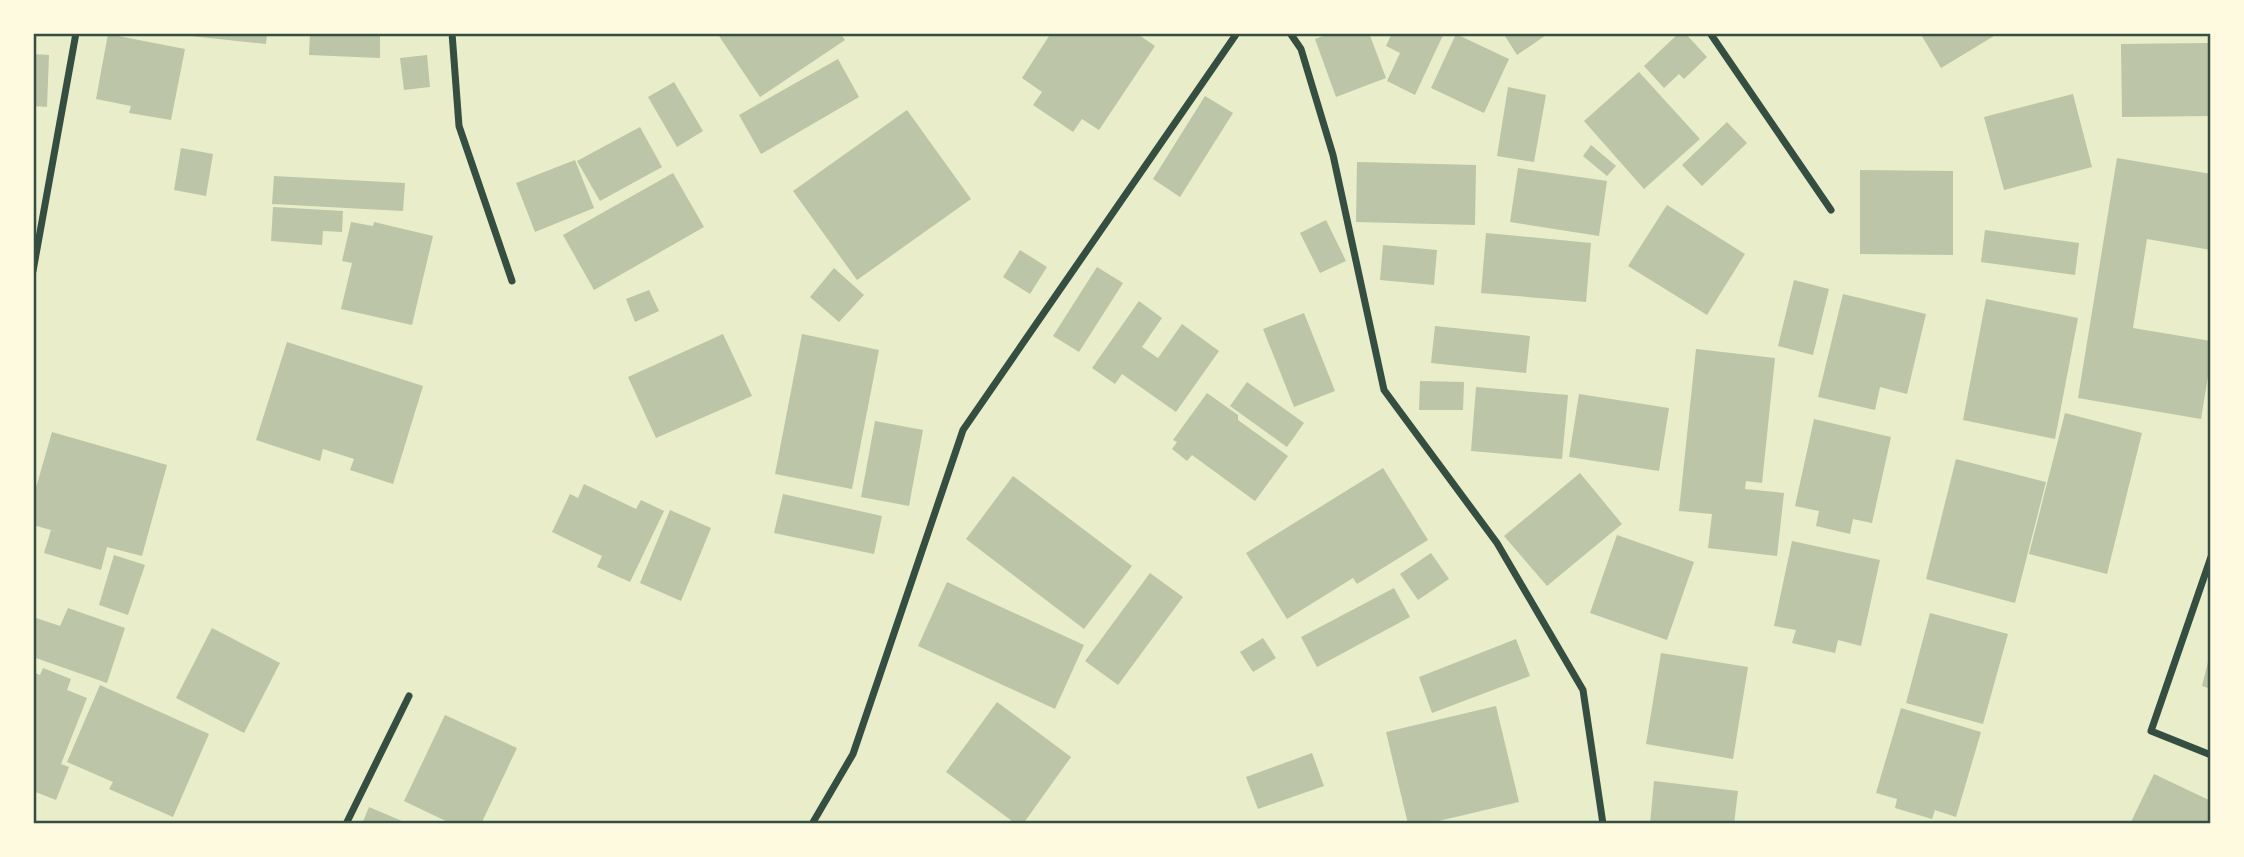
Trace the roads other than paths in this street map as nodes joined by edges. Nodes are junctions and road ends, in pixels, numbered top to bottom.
1 (76, 33) edge
2 (452, 33) edge
3 (1237, 33) edge
4 (1290, 33) edge
5 (1710, 33) edge
6 (1831, 210) dead end
7 (33, 271) edge
8 (512, 281) dead end
9 (2211, 557) edge
10 (409, 696) dead end
11 (2211, 755) edge
12 (346, 824) edge
13 (812, 824) edge
14 (1603, 824) edge

1 - 7 street
2 - 8 street
3 - 13 street
4 - 14 street
5 - 6 street
9 - 11 street
10 - 12 street

